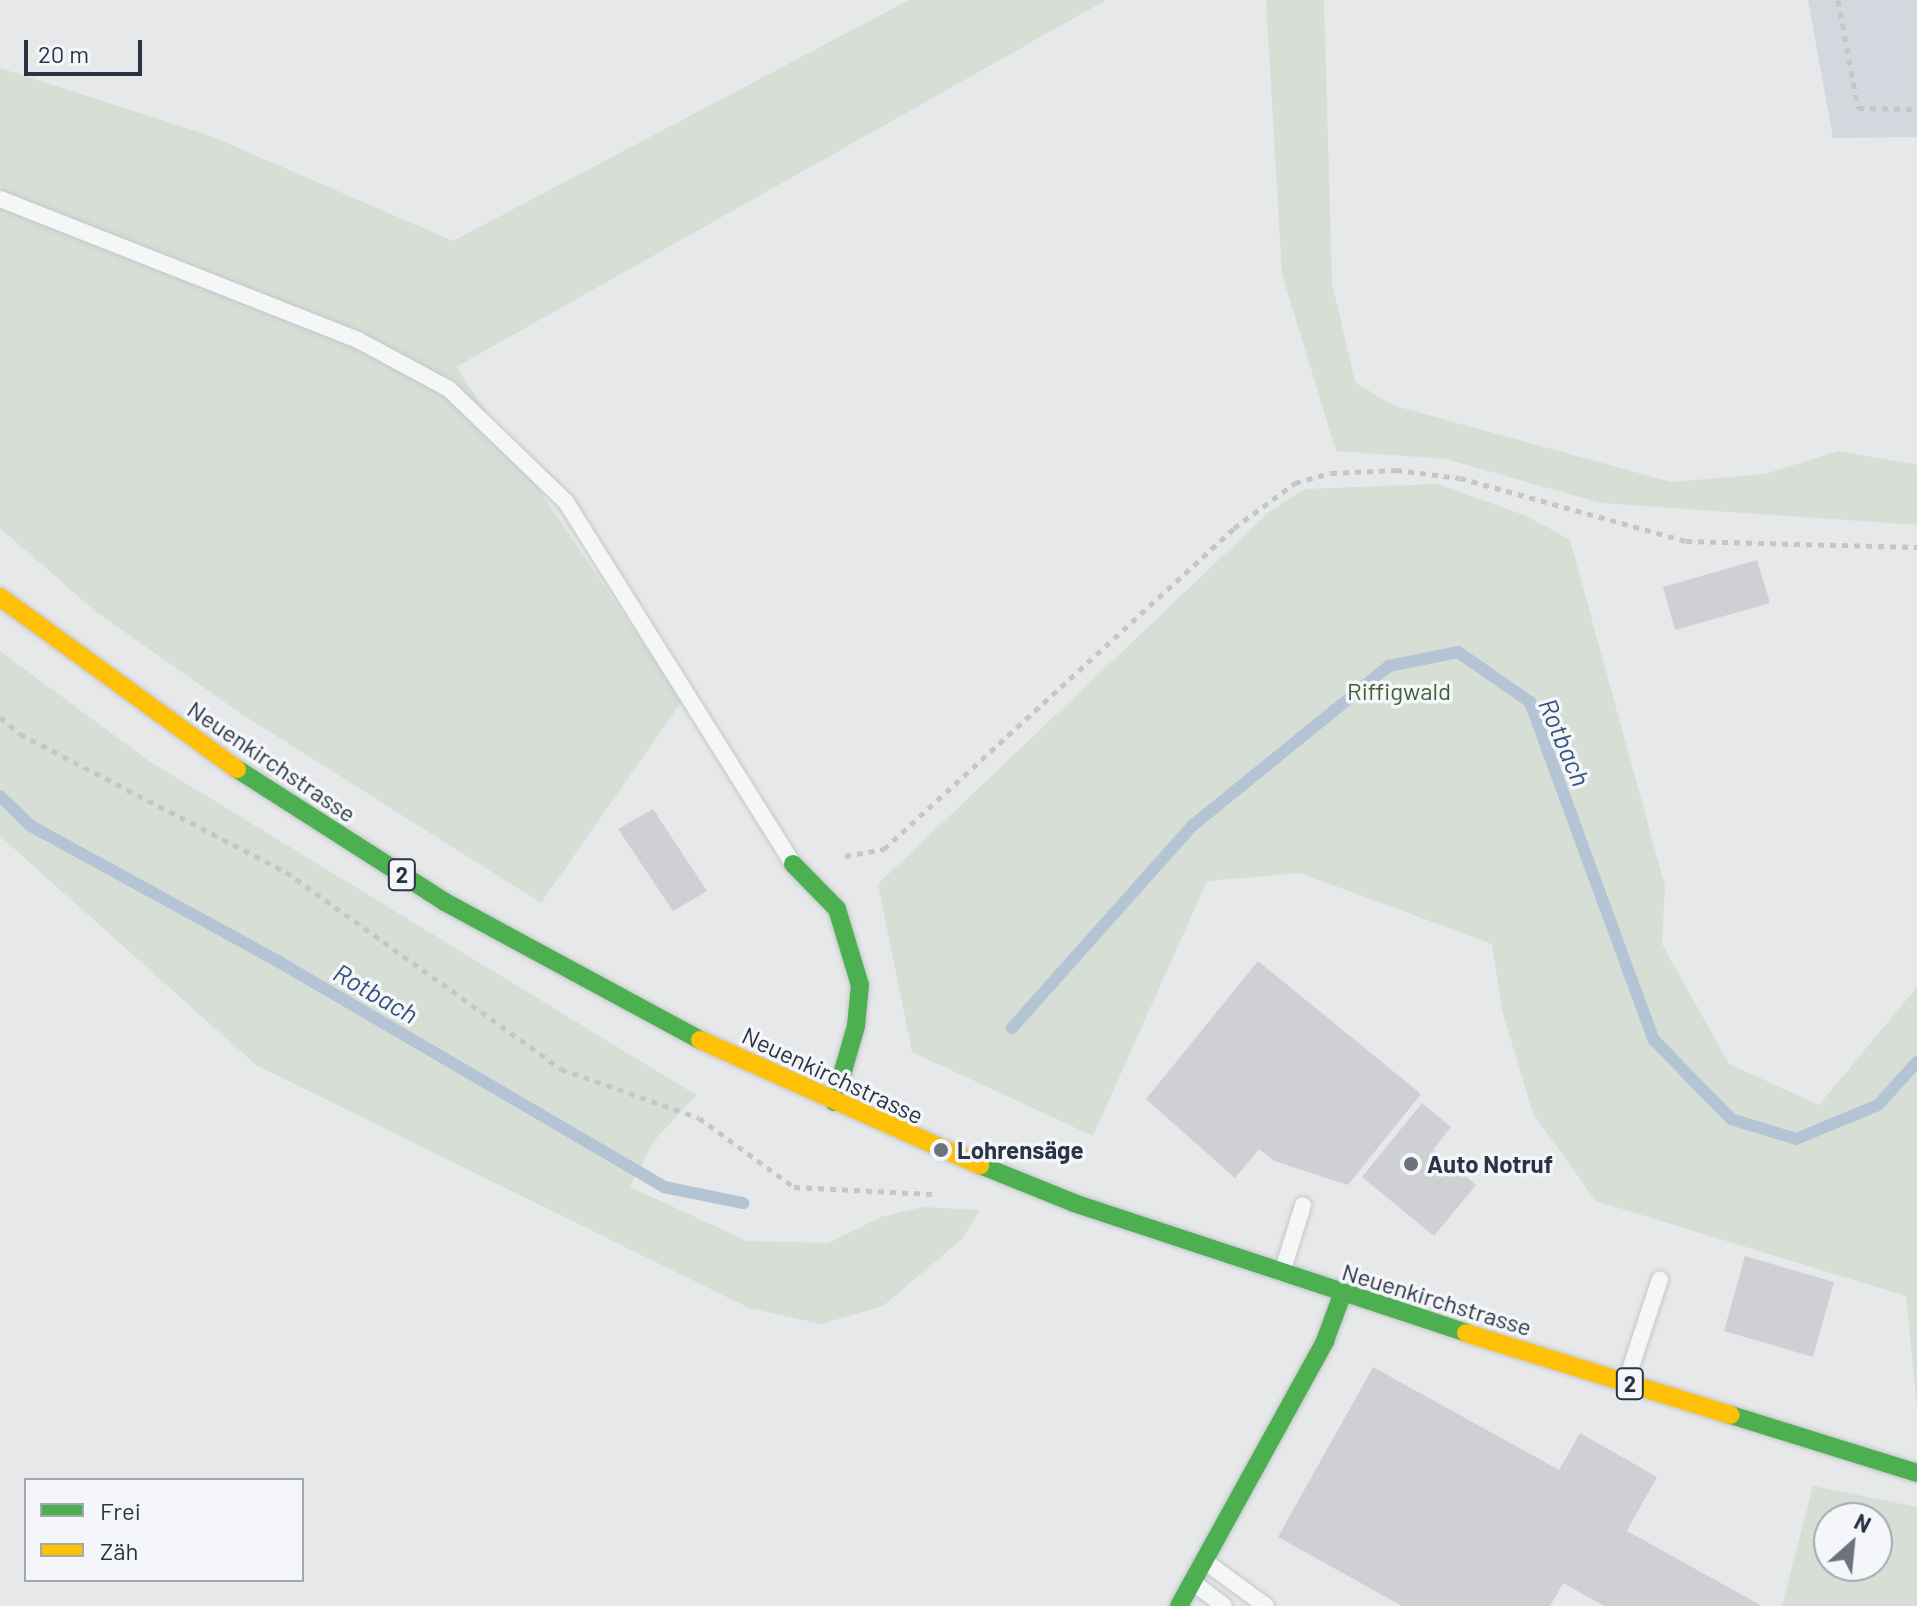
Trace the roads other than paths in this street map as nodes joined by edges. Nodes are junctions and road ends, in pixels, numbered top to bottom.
1 (0, 199) edge
2 (0, 597) edge
3 (793, 864) joint
4 (834, 1102) junction
5 (1303, 1205) dead end
6 (1282, 1274) junction
7 (1660, 1279) dead end
8 (1342, 1295) junction
9 (1626, 1383) junction
10 (1917, 1473) edge
11 (1202, 1560) junction
12 (1190, 1580) junction
13 (1179, 1606) edge
14 (1224, 1606) edge
15 (1266, 1606) edge

1 - 3 lane
2 - 4 main road, Neuenkirchstrasse / 2
3 - 4 main road
4 - 6 main road, Neuenkirchstrasse / 2
5 - 6 lane
6 - 8 main road, Neuenkirchstrasse / 2
7 - 9 lane
8 - 9 main road, Neuenkirchstrasse / 2
8 - 11 main road
9 - 10 main road, Neuenkirchstrasse / 2
11 - 12 main road
11 - 15 lane
12 - 13 main road
12 - 14 lane

